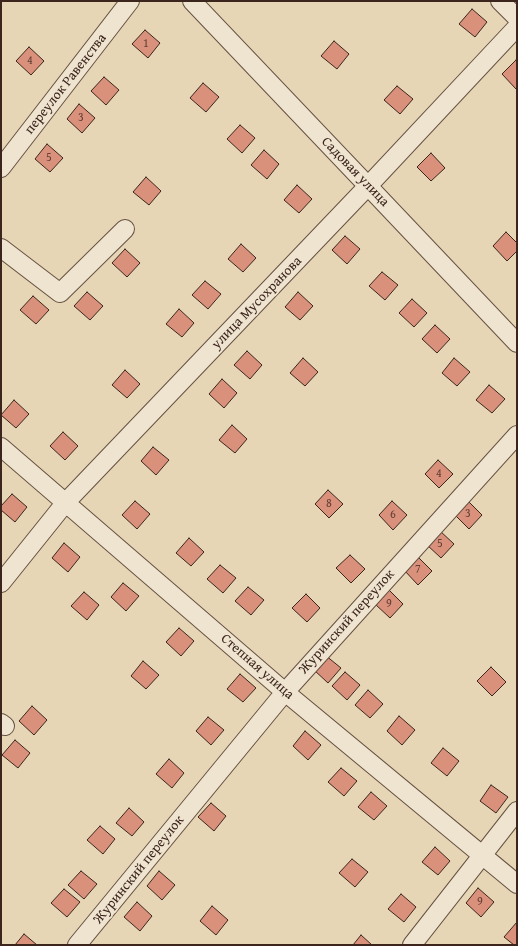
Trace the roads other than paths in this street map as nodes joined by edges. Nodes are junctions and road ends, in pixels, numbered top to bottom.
1 (130, 1) edge
2 (192, 1) edge
3 (500, 1) edge
4 (517, 18) edge
5 (517, 27) edge
6 (1, 168) edge
7 (368, 186) junction
8 (125, 229) dead end
9 (1, 248) edge
10 (517, 344) edge
11 (517, 435) edge
12 (1, 447) edge
13 (66, 502) junction
14 (1, 583) edge
15 (285, 692) junction
16 (517, 811) edge
17 (482, 855) junction
18 (517, 884) edge
19 (78, 945) edge
20 (412, 945) edge

1 - 6 street, переулок Равенства
2 - 7 street, Садовая улица
3 - 4 street
5 - 7 street, улица Мусохранова
7 - 10 street, Садовая улица
7 - 13 street, улица Мусохранова
8 - 9 street
11 - 15 street, Журинский переулок
12 - 13 street, Степная улица
13 - 14 street, улица Мусохранова
13 - 15 street, Степная улица
15 - 17 street, Степная улица
15 - 19 street, Журинский переулок
16 - 17 street
17 - 18 street, Степная улица
17 - 20 street

